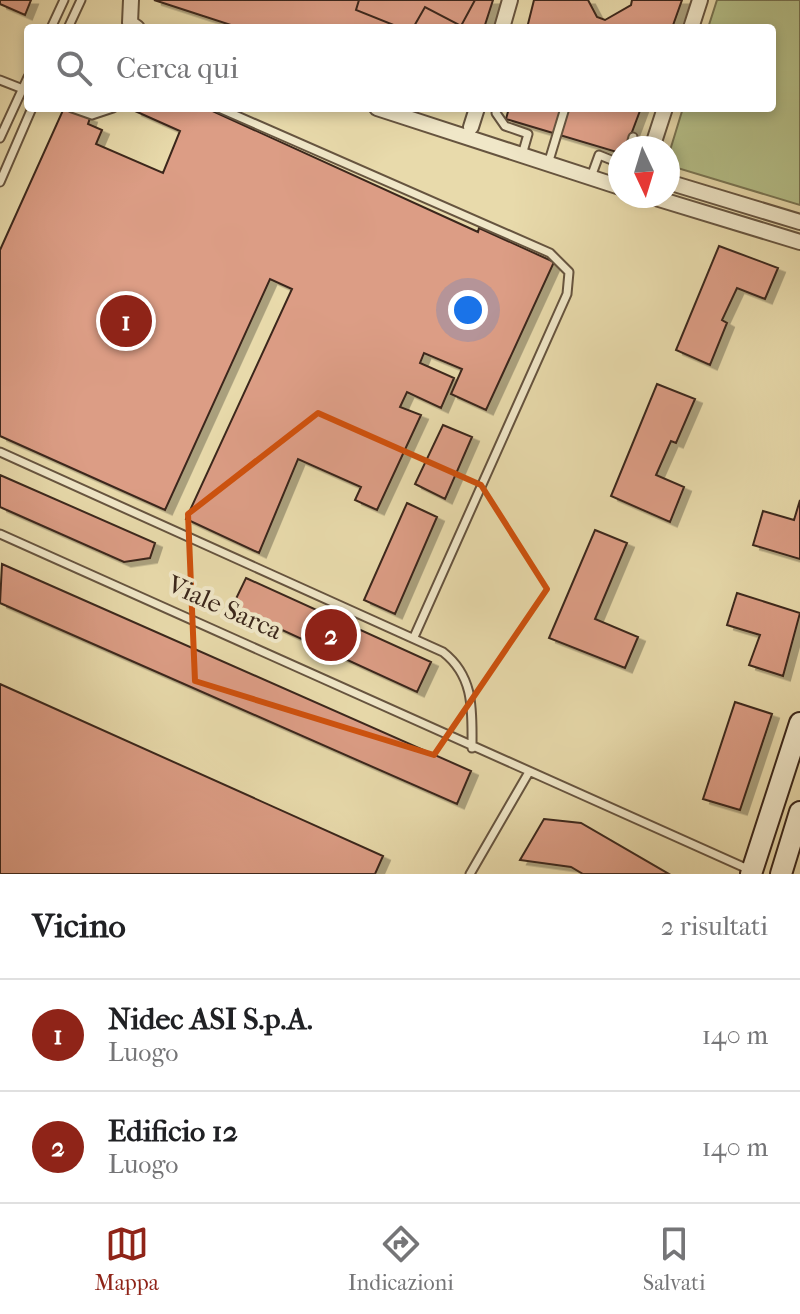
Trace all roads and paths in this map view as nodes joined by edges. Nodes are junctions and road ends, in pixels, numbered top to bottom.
1 (64, 0) edge
2 (81, 0) edge
3 (131, 0) edge
4 (510, 0) edge
5 (700, 0) edge
6 (53, 24) edge
7 (70, 24) edge
8 (133, 24) edge
9 (503, 24) edge
10 (692, 24) edge
11 (0, 80) edge
12 (24, 90) edge
13 (24, 92) edge
14 (30, 112) edge
15 (228, 112) edge
16 (389, 112) edge
17 (476, 112) edge
18 (496, 112) edge
19 (564, 112) edge
20 (664, 112) edge
21 (471, 127) dead end
22 (656, 136) edge
23 (0, 138) edge
24 (522, 155) junction
25 (608, 159) edge
26 (548, 164) junction
27 (591, 178) junction
28 (0, 182) edge
29 (608, 183) edge
30 (680, 185) edge
31 (680, 205) edge
32 (800, 222) edge
33 (800, 242) edge
34 (0, 452) edge
35 (0, 534) edge
36 (414, 637) junction
37 (800, 723) edge
38 (472, 748) junction
39 (529, 772) junction
40 (800, 812) edge
41 (755, 873) edge
42 (470, 874) edge
43 (781, 874) edge

1 - 6 lane
2 - 7 lane
3 - 8 street
4 - 9 street
5 - 10 street
11 - 12 lane
13 - 23 lane
14 - 28 lane
15 - 36 lane
16 - 24 street
17 - 21 street
18 - 24 lane
19 - 26 lane
20 - 22 street
24 - 26 street
25 - 27 lane
26 - 27 street
27 - 29 street
30 - 32 street
31 - 33 street
34 - 36 lane, Viale Sarca
35 - 38 lane, Viale Sarca
36 - 38 lane, Viale Sarca
37 - 41 street, Viale Sarca
38 - 39 lane, Viale Sarca
39 - 41 lane, Viale Sarca
39 - 42 lane
40 - 43 street

